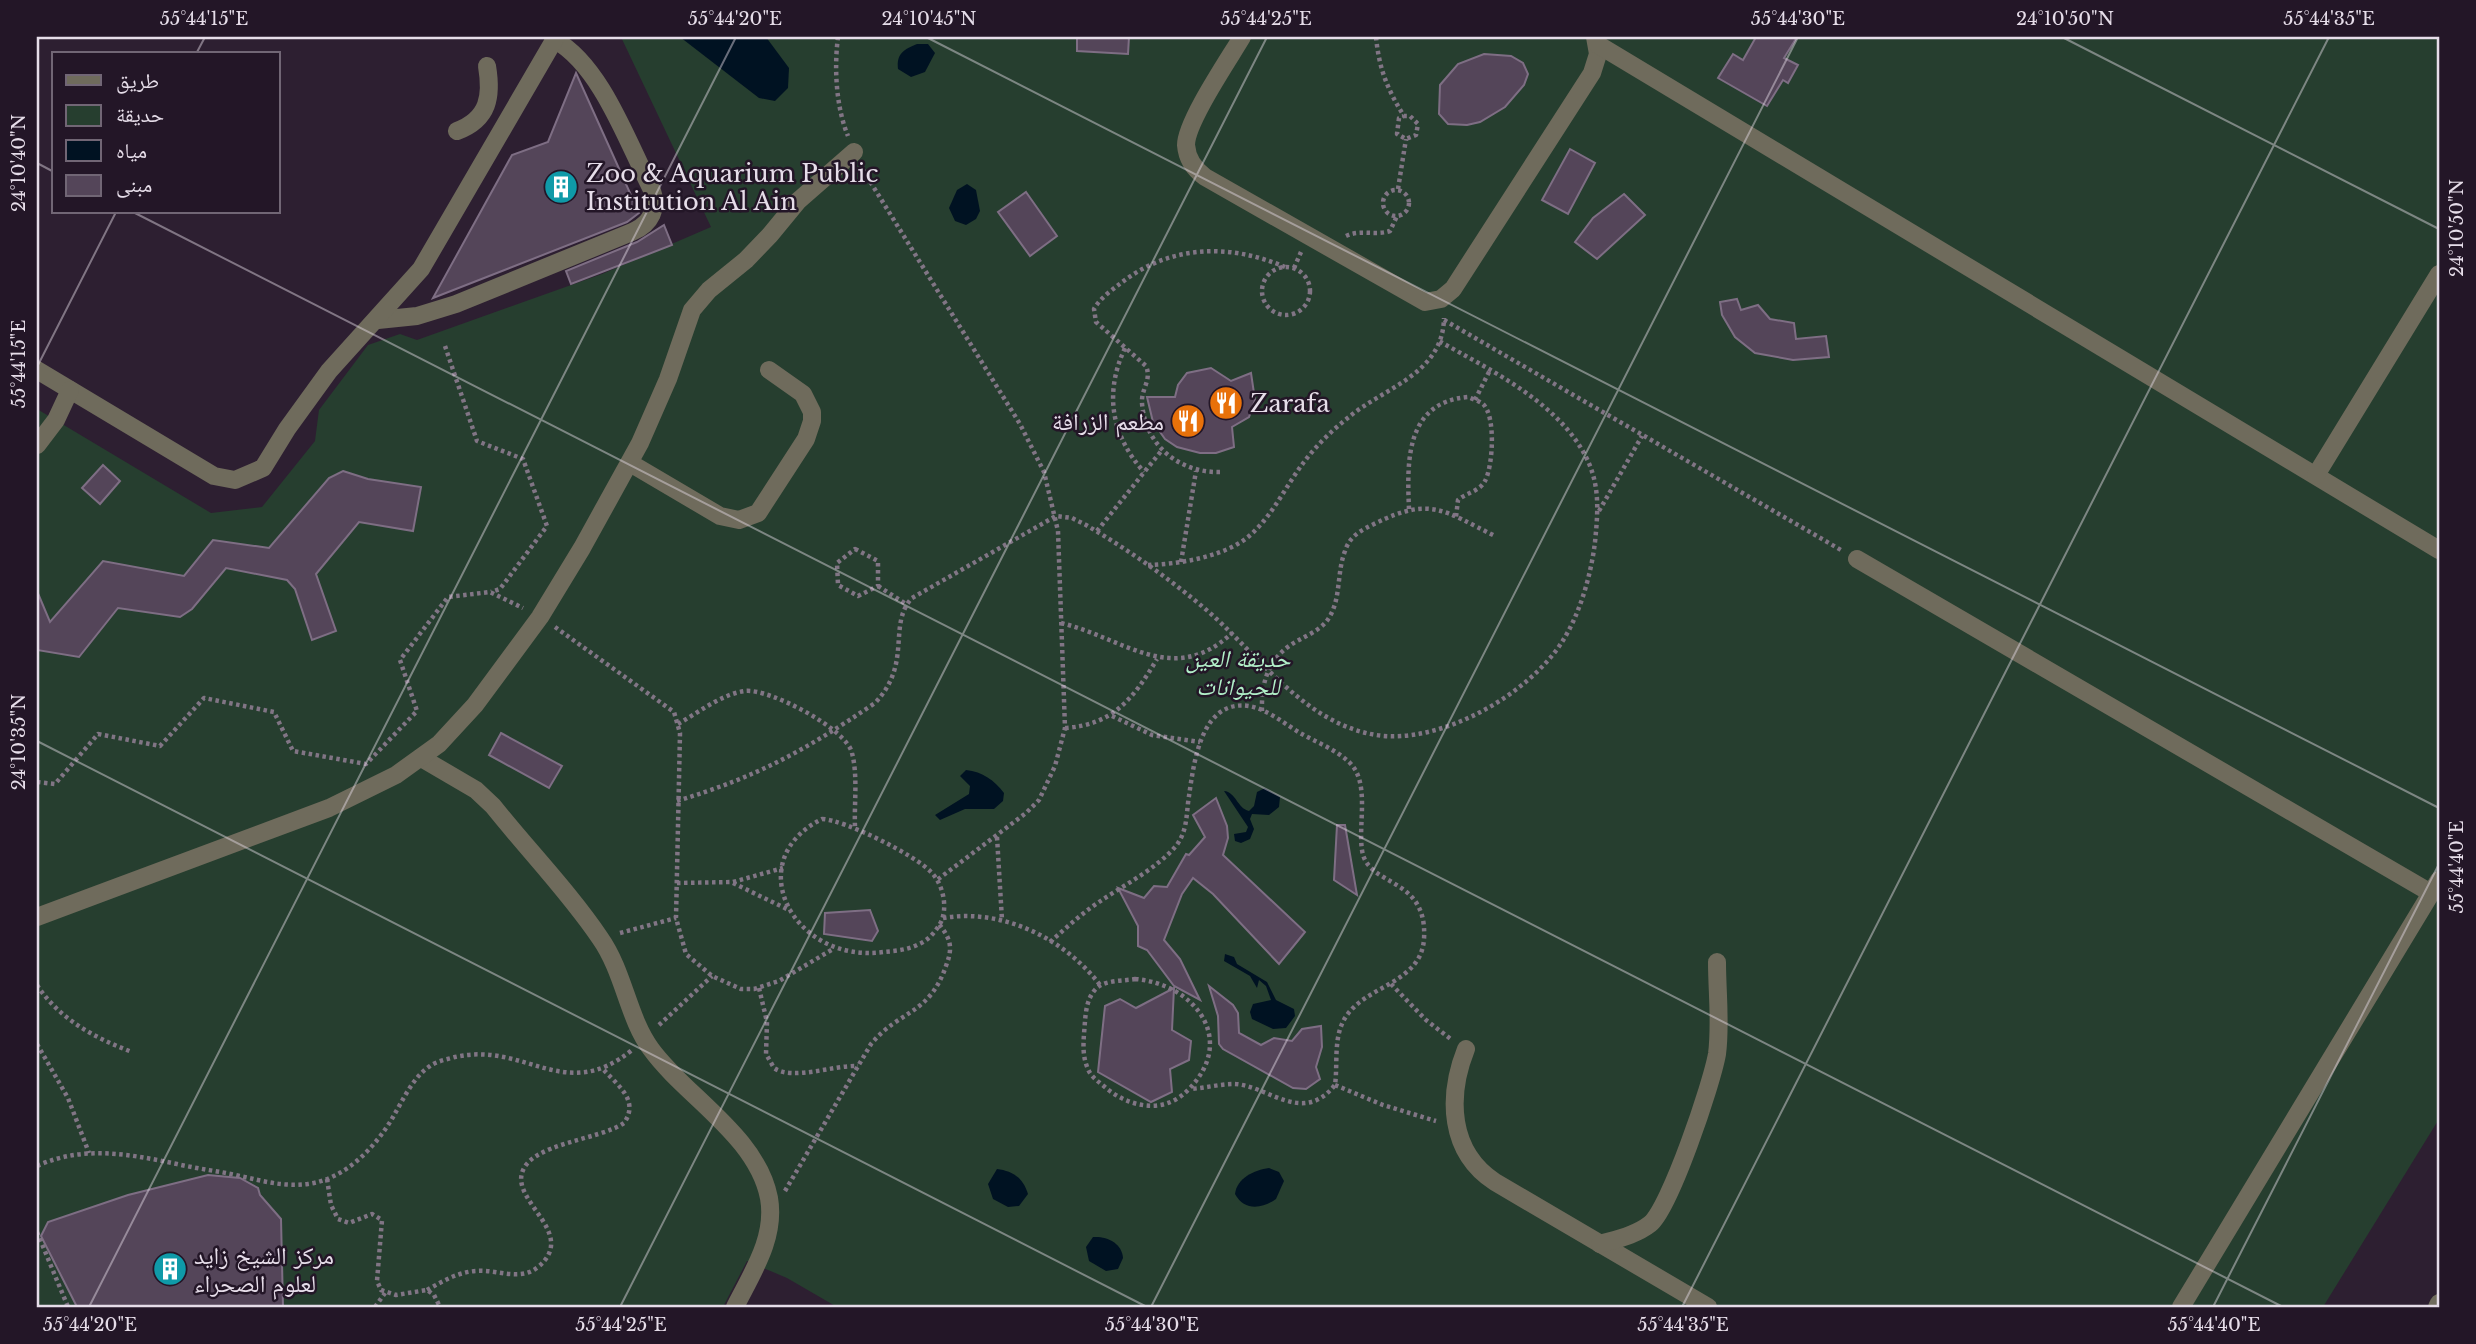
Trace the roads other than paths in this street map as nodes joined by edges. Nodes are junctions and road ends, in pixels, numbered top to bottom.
1 (1242, 37) edge
2 (555, 38) edge
3 (1596, 40) edge
4 (487, 65) dead end
5 (457, 131) dead end
6 (854, 152) road end
7 (2439, 274) edge
8 (378, 320) junction
9 (37, 370) edge
10 (769, 370) dead end
11 (70, 390) junction
12 (37, 445) edge
13 (629, 463) junction
14 (2316, 475) junction
15 (2439, 550) edge
16 (1857, 559) road end
17 (423, 758) junction
18 (2435, 886) edge
19 (37, 917) edge
20 (1717, 962) dead end
21 (1466, 1049) road end
22 (1600, 1244) junction
23 (1698, 1305) edge
24 (734, 1307) edge
25 (2181, 1307) edge

1 - 3 lane
2 - 8 lane
2 - 8 lane
3 - 14 lane
4 - 5 lane
6 - 13 lane
7 - 14 lane
8 - 11 lane
9 - 11 lane
10 - 13 lane
11 - 12 lane
13 - 17 lane
14 - 15 lane
16 - 18 lane
17 - 19 lane
17 - 24 lane
18 - 25 lane
20 - 22 lane
21 - 22 lane
22 - 23 lane

